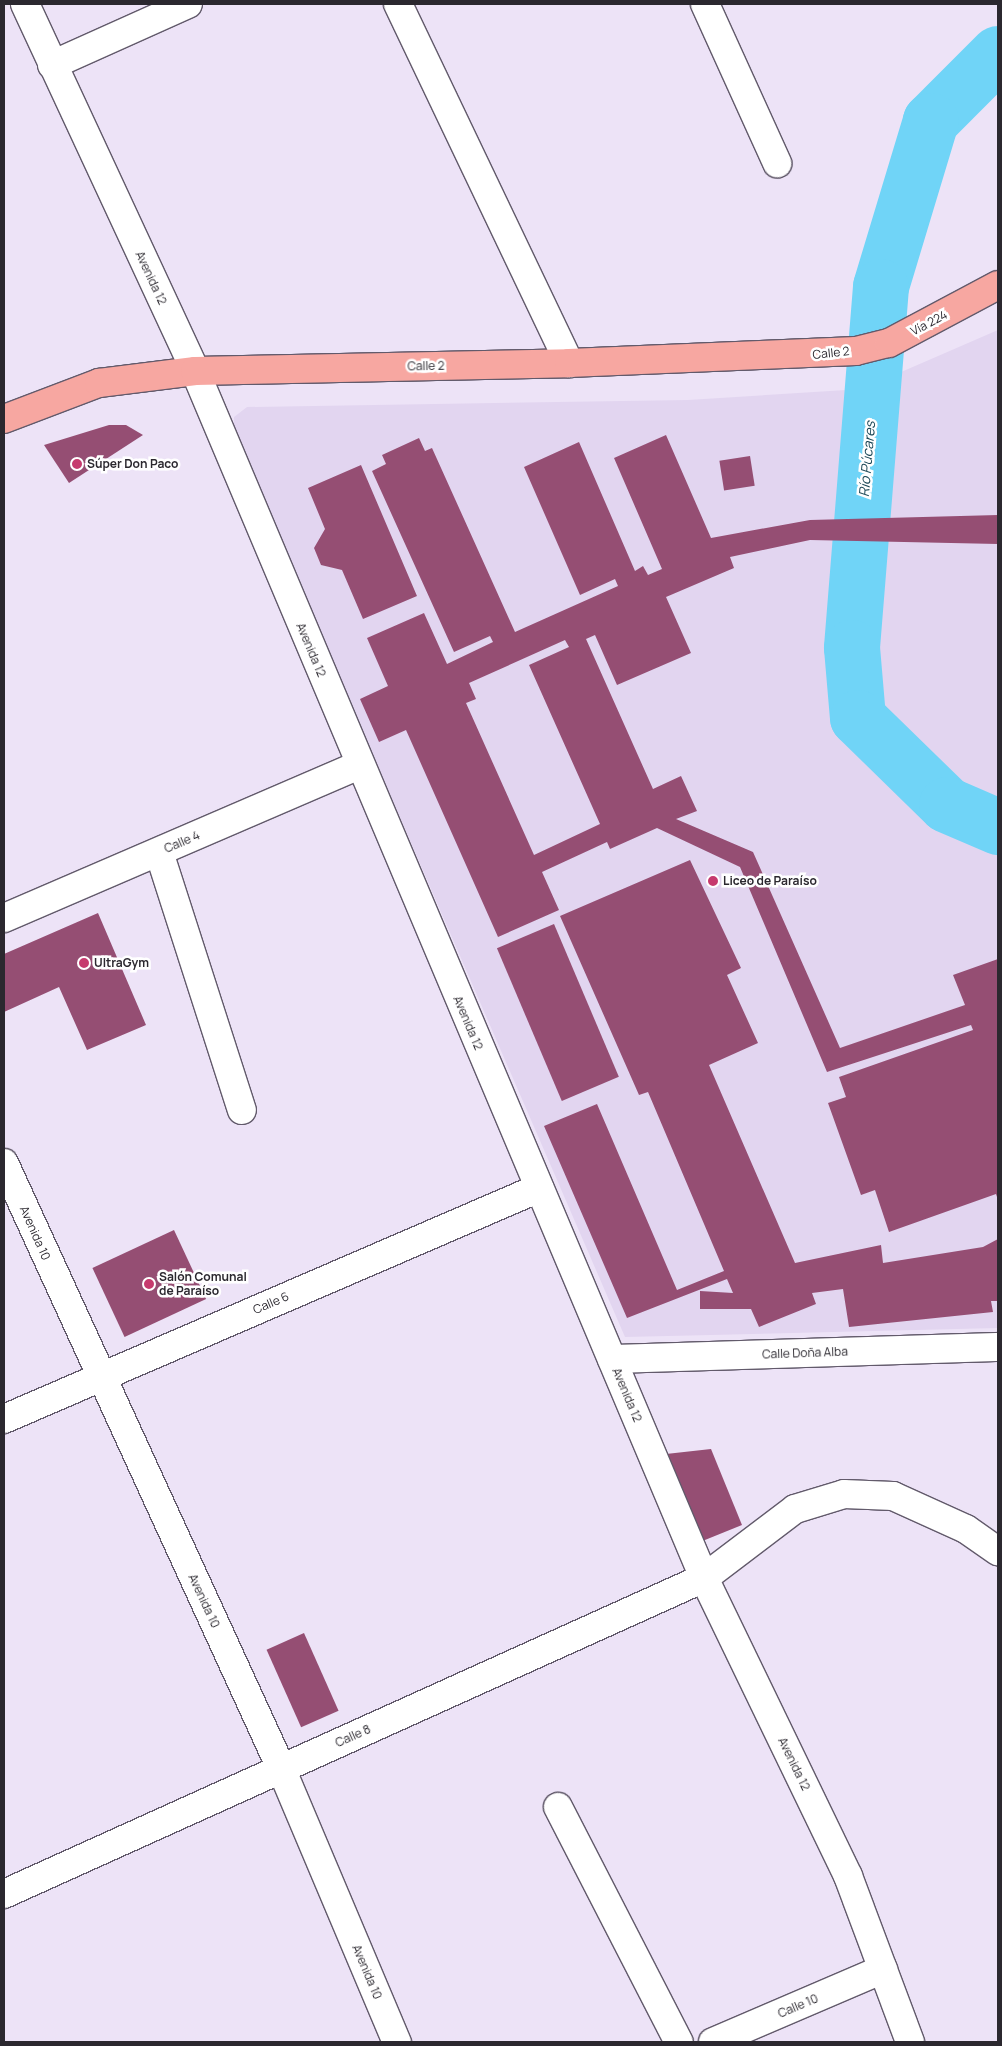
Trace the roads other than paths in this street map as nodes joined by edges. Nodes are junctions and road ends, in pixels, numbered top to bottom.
1 (25, 4) edge
2 (188, 4) edge
3 (398, 4) edge
4 (705, 4) edge
5 (52, 65) junction
6 (776, 163) dead end
7 (998, 285) edge
8 (856, 351) joint
9 (569, 363) junction
10 (194, 371) junction
11 (4, 419) edge
12 (359, 765) junction
13 (159, 852) junction
14 (4, 918) edge
15 (242, 1110) dead end
16 (4, 1163) edge
17 (539, 1188) junction
18 (998, 1348) edge
19 (612, 1359) junction
20 (100, 1376) junction
21 (4, 1419) edge
22 (998, 1551) edge
23 (704, 1578) junction
24 (281, 1768) junction
25 (558, 1807) dead end
26 (4, 1894) edge
27 (883, 1969) junction
28 (397, 2042) edge
29 (679, 2042) edge
30 (713, 2042) edge
31 (910, 2042) edge

1 - 5 street, Avenida 12
2 - 5 street
3 - 9 street
4 - 6 street
5 - 10 street, Avenida 12
7 - 8 main road, Vía 224
8 - 9 main road, Calle 2
9 - 10 main road, Calle 2
10 - 11 main road, Calle 2
10 - 12 street, Avenida 12
12 - 13 street, Calle 4
12 - 17 street, Avenida 12
13 - 14 street, Calle 4
13 - 15 street
16 - 20 street, Avenida 10
17 - 19 street, Avenida 12
17 - 20 street, Calle 6
18 - 19 street, Calle Doña Alba
19 - 23 street, Avenida 12
20 - 21 street, Calle 6
20 - 24 street, Avenida 10
22 - 23 street, Calle 8
23 - 24 street, Calle 8
23 - 27 street, Avenida 12
24 - 26 street, Calle 8
24 - 28 street, Avenida 10
25 - 29 street
27 - 30 street, Calle 10
27 - 31 street, Avenida 12

